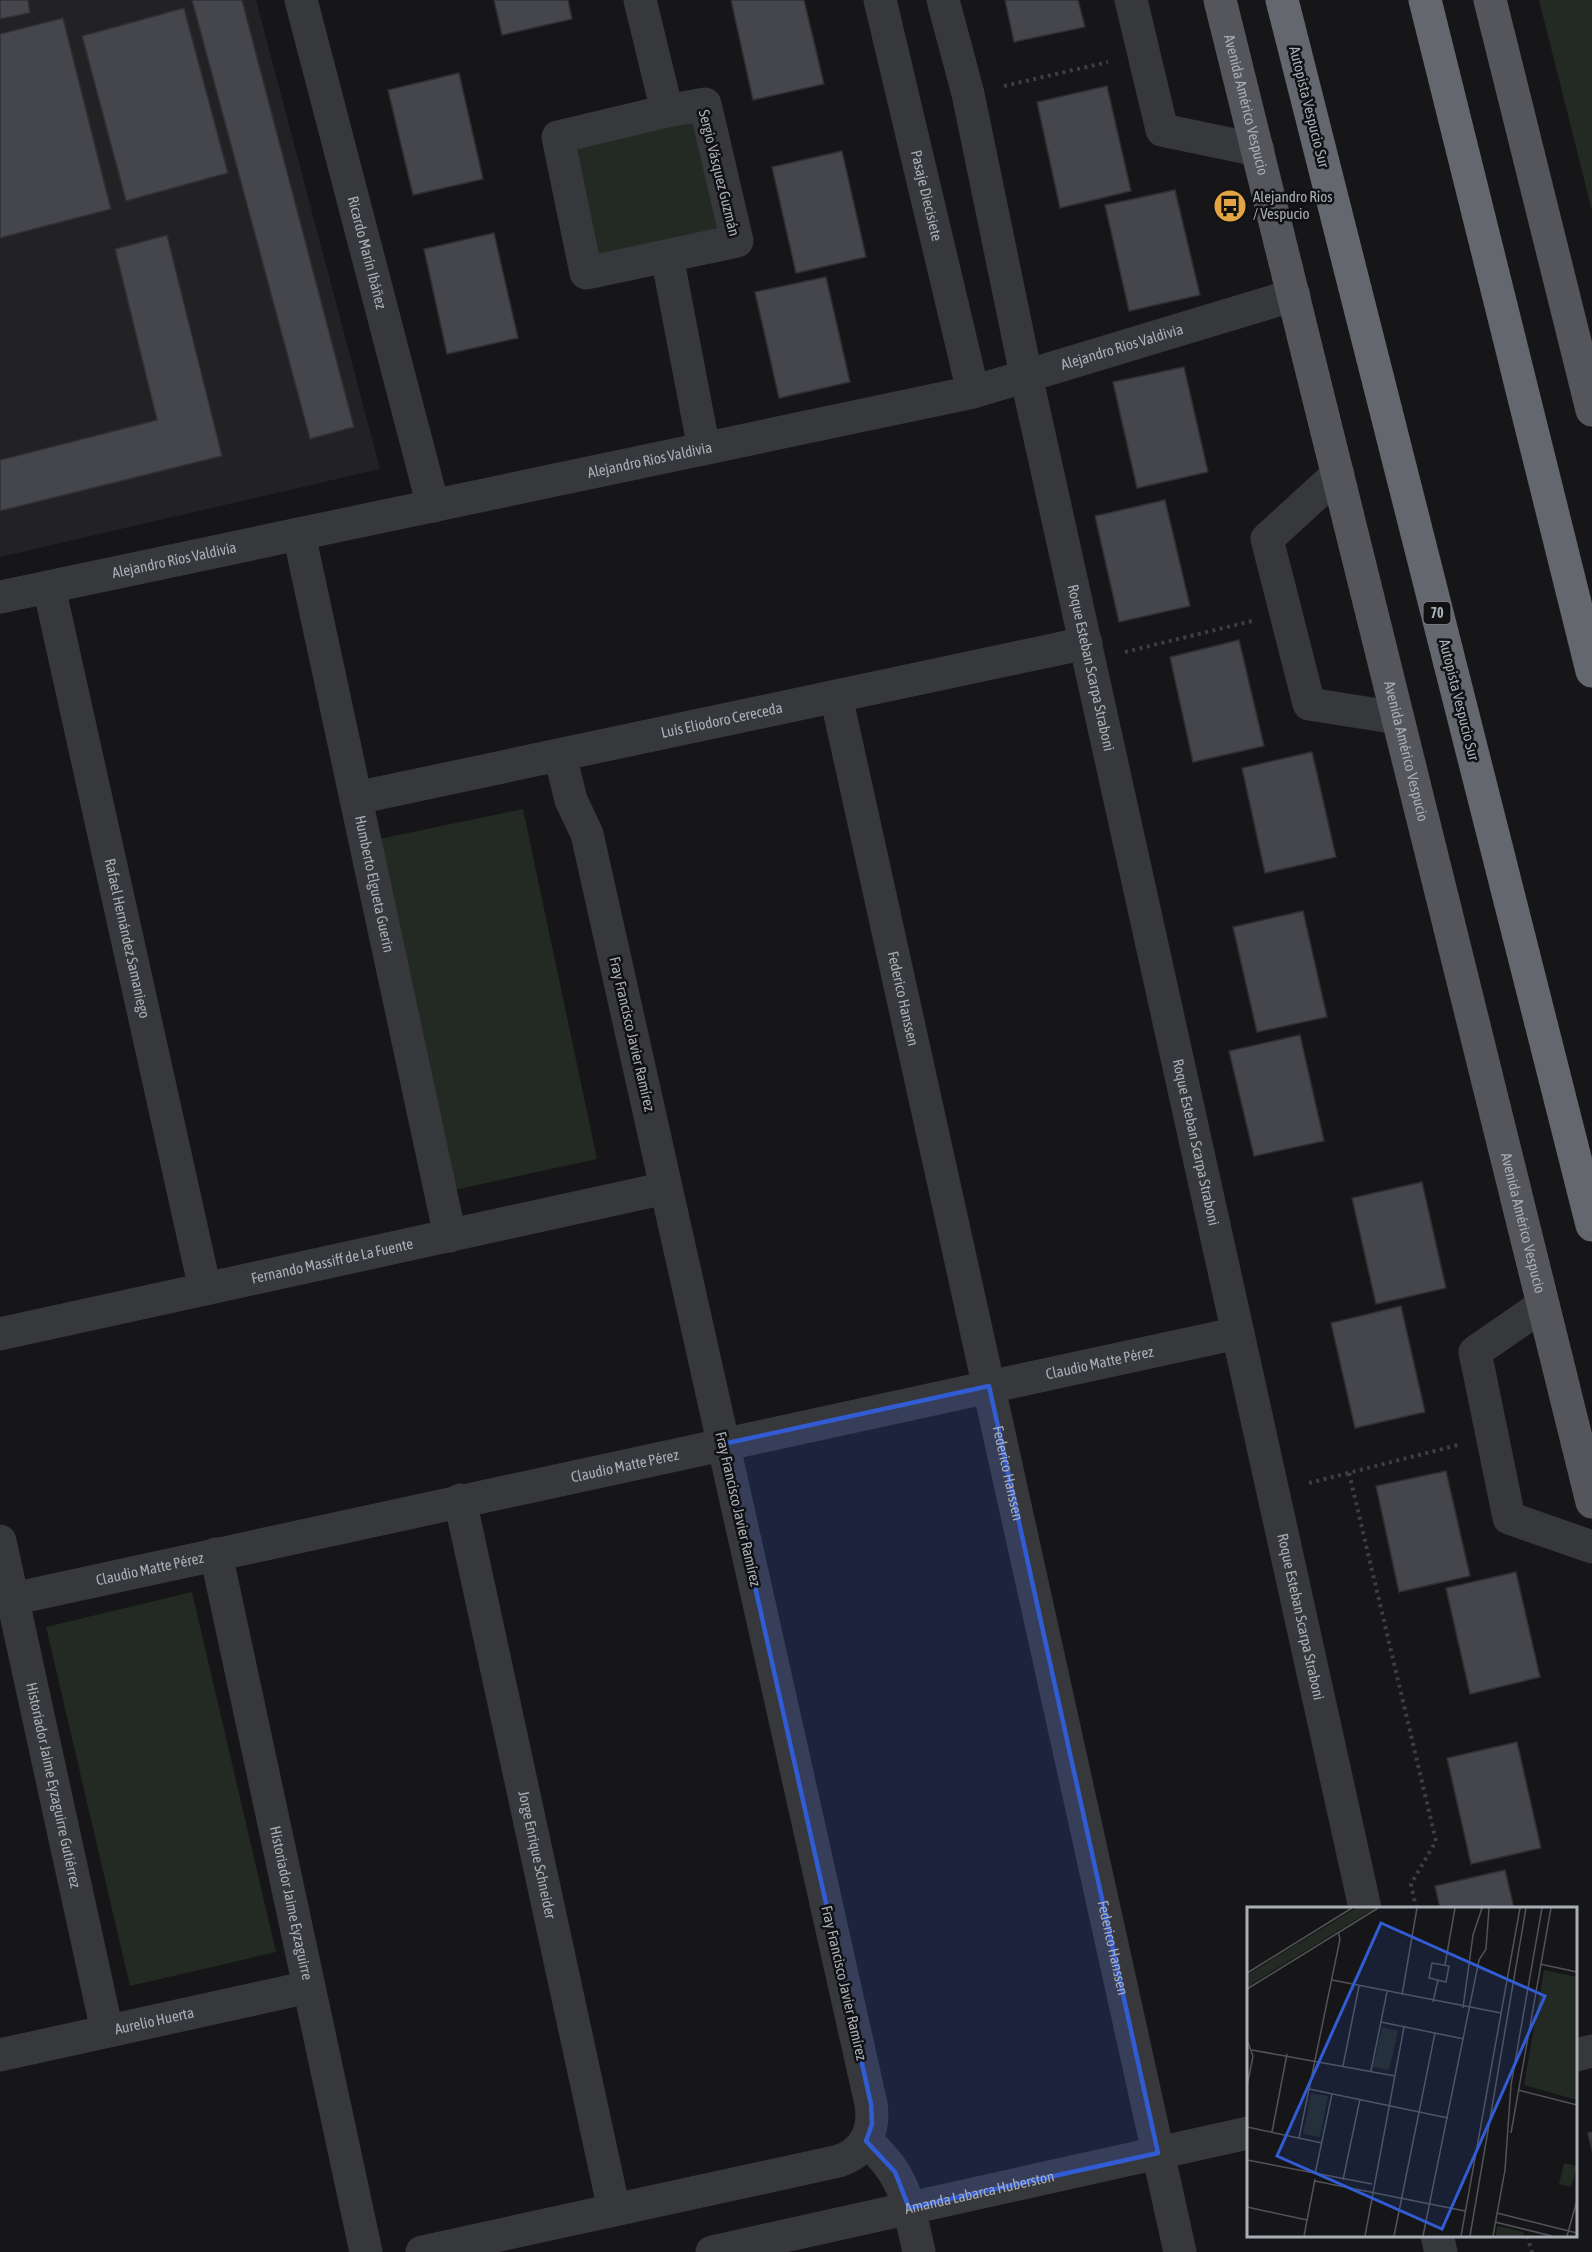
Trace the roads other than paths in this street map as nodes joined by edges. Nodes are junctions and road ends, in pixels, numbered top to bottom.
1 (301, 0) edge
2 (640, 0) edge
3 (880, 0) edge
4 (943, 0) edge
5 (1131, 0) edge
6 (1220, 0) edge
7 (1282, 0) edge
8 (1425, 0) edge
9 (1490, 0) edge
10 (667, 111) junction
11 (1258, 150) junction
12 (667, 256) junction
13 (1294, 295) junction
14 (1026, 375) junction
15 (973, 392) junction
16 (1592, 410) edge
17 (704, 448) junction
18 (1338, 474) junction
19 (434, 506) junction
20 (299, 534) junction
21 (50, 587) junction
22 (0, 597) edge
23 (1087, 652) junction
24 (1592, 671) edge
25 (836, 696) junction
26 (1398, 718) junction
27 (560, 755) junction
28 (356, 798) junction
29 (666, 1188) junction
30 (1592, 1225) edge
31 (450, 1236) junction
32 (206, 1289) junction
33 (1543, 1305) junction
34 (1238, 1333) junction
35 (0, 1334) edge
36 (989, 1386) junction
37 (723, 1444) junction
38 (460, 1500) junction
39 (1592, 1503) edge
40 (0, 1541) edge
41 (1592, 1547) edge
42 (216, 1554) junction
43 (12, 1599) junction
44 (1365, 1907) edge
45 (309, 1988) junction
46 (107, 2031) junction
47 (1592, 2051) edge
48 (0, 2055) edge
49 (1577, 2055) edge
50 (1247, 2133) edge
51 (866, 2141) junction
52 (1158, 2153) junction
53 (909, 2208) junction
54 (614, 2210) junction
55 (1437, 2237) edge
56 (366, 2252) edge
57 (422, 2252) edge
58 (712, 2252) edge
59 (919, 2252) edge
60 (1180, 2252) edge
61 (1441, 2252) edge

1 - 19 street, Ricardo Marín Ibáñez
2 - 10 street
3 - 15 street, Pasaje Diecisiete
4 - 14 street
5 - 11 street
6 - 11 main road, Avenida Américo Vespucio
7 - 30 highway, Autopista Vespucio Sur / 70
8 - 24 highway
9 - 16 main road
10 - 12 street, Sergio Vásquez Guzmán
10 - 12 street, Sergio Vásquez Guzmán
11 - 13 main road, Avenida Américo Vespucio
12 - 17 street
13 - 14 street, Alejandro Ríos Valdivia
13 - 18 main road, Avenida Américo Vespucio
14 - 15 street, Alejandro Ríos Valdivia
14 - 23 street, Roque Esteban Scarpa Straboni
15 - 17 street, Alejandro Ríos Valdivia
17 - 19 street, Alejandro Ríos Valdivia
18 - 26 main road, Avenida Américo Vespucio
18 - 26 street
19 - 20 street, Alejandro Ríos Valdivia
20 - 21 street, Alejandro Ríos Valdivia
20 - 28 street, Humberto Elgueta Guerin
21 - 22 street, Alejandro Ríos Valdivia
21 - 32 street, Rafael Hernández Samaniego
23 - 25 street, Luís Eliodoro Cereceda
23 - 34 street, Roque Esteban Scarpa Straboni
25 - 27 street, Luís Eliodoro Cereceda
25 - 36 street, Federico Hanssen
26 - 33 main road, Avenida Américo Vespucio
27 - 28 street, Luís Eliodoro Cereceda
27 - 29 street, Fray Francisco Javier Ramírez
28 - 31 street, Humberto Elgueta Guerin
29 - 31 street, Fernando Massiff de La Fuente
29 - 37 street, Fray Francisco Javier Ramírez
31 - 32 street, Fernando Massiff de La Fuente
32 - 35 street, Fernando Massiff de La Fuente
33 - 39 main road, Avenida Américo Vespucio
33 - 41 street
34 - 36 street, Claudio Matte Pérez
34 - 44 street, Roque Esteban Scarpa Straboni
36 - 37 street, Claudio Matte Pérez
36 - 52 street, Federico Hanssen
37 - 38 street, Claudio Matte Pérez
37 - 51 street, Fray Francisco Javier Ramírez
38 - 42 street, Claudio Matte Pérez
38 - 54 street, Jorge Enrique Schneider
40 - 43 street, Historiador Jaime Eyzaguirre Gutiérrez
42 - 43 street, Claudio Matte Pérez
42 - 45 street, Historiador Jaime Eyzaguirre
43 - 46 street, Historiador Jaime Eyzaguirre Gutiérrez
45 - 46 street, Aurelio Huerta
45 - 56 street, Historiador Jaime Eyzaguirre
46 - 48 street, Aurelio Huerta
47 - 49 street
50 - 52 street, Amanda Labarca Huberston
51 - 53 street
51 - 54 street
52 - 53 street, Amanda Labarca Huberston
52 - 60 street, Federico Hanssen
53 - 58 street, Amanda Labarca Huberston
53 - 59 street
54 - 57 street
55 - 61 street

